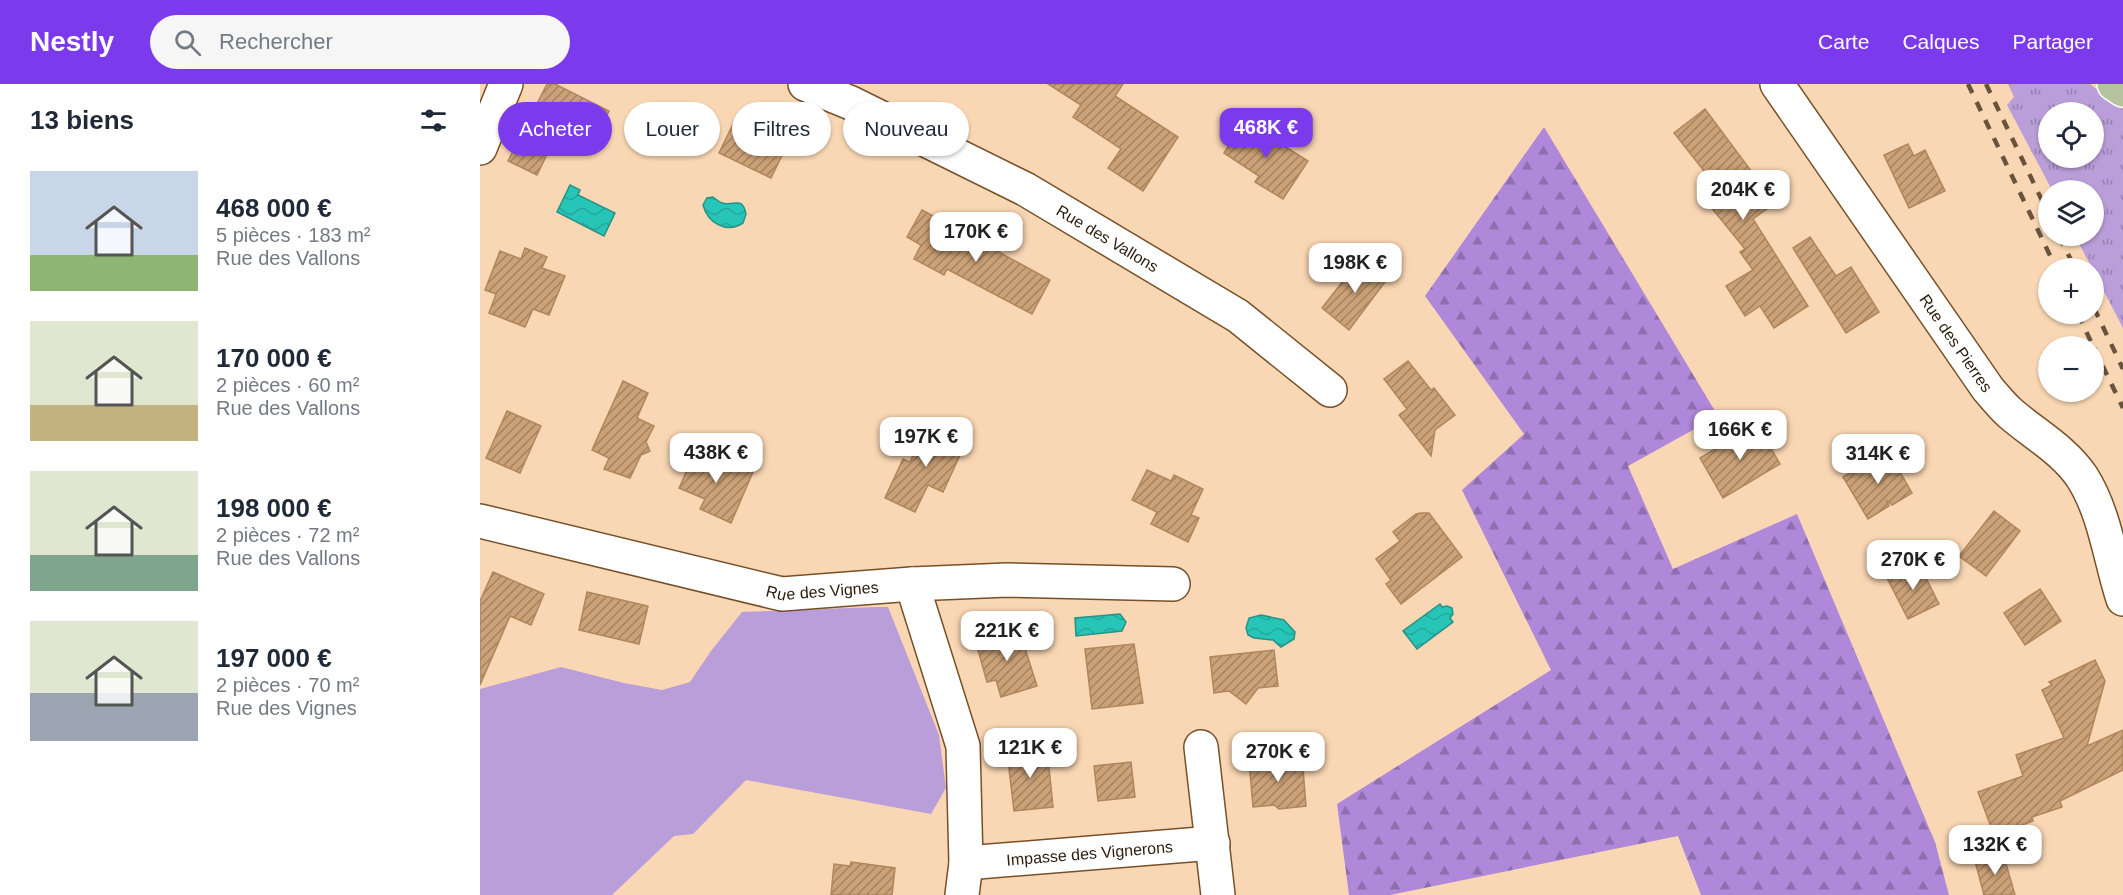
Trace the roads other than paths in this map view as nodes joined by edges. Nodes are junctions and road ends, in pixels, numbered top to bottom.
1 (506, 84) edge
2 (805, 84) edge
3 (1777, 84) edge
4 (2114, 84) edge
5 (2123, 90) edge
6 (480, 148) edge
7 (1330, 390) dead end
8 (480, 521) edge
9 (912, 584) junction
10 (1173, 584) dead end
11 (2123, 598) edge
12 (1201, 747) dead end
13 (1213, 843) junction
14 (964, 879) edge
15 (1218, 895) edge

1 - 6 street
2 - 7 street, Rue des Vallons
3 - 11 street, Rue des Pierres
4 - 5 main road
8 - 9 street, Rue des Vignes
9 - 10 street, Rue des Vignes
9 - 14 street
12 - 13 street
13 - 14 street, Impasse des Vignerons
13 - 15 street

